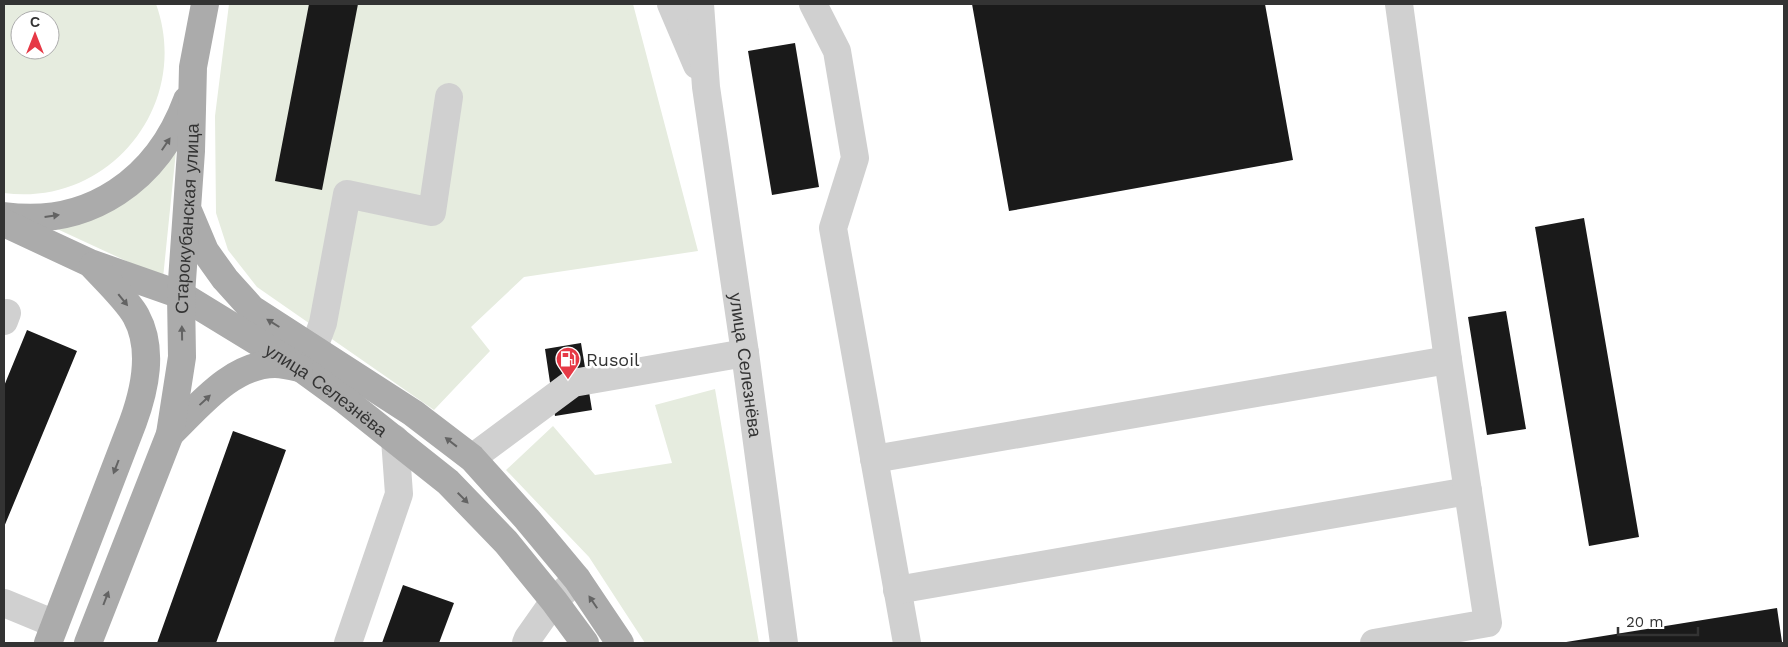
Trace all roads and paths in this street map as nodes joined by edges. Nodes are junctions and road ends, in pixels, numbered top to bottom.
1 (187, 4) edge
2 (205, 4) edge
3 (671, 4) edge
4 (700, 4) edge
5 (813, 4) edge
6 (1399, 4) edge
7 (194, 67) junction
8 (706, 87) junction
9 (450, 96) dead end
10 (188, 210) junction
11 (4, 216) edge
12 (4, 223) edge
13 (90, 264) junction
14 (182, 295) junction
15 (745, 353) junction
16 (308, 359) junction
17 (1448, 360) junction
18 (170, 434) junction
19 (394, 439) junction
20 (472, 458) junction
21 (874, 459) junction
22 (1468, 491) junction
23 (577, 579) junction
24 (898, 590) junction
25 (554, 601) junction
26 (4, 603) edge
27 (52, 634) edge
28 (88, 643) edge
29 (348, 643) edge
30 (526, 643) edge
31 (585, 643) edge
32 (620, 643) edge
33 (784, 643) edge
34 (907, 643) edge
35 (1374, 643) edge

1 - 7 main road
2 - 7 main road, Старокубанская улица
3 - 8 street
4 - 8 street
5 - 21 street
6 - 17 street
7 - 10 main road, Старокубанская улица
11 -> 7 main road
8 - 15 street, улица Селезнёва
9 - 16 street
10 - 14 main road, Старокубанская улица
16 -> 10 main road, улица Селезнёва
12 - 13 main road, улица Селезнёва
13 - 14 main road, улица Селезнёва
13 -> 27 main road
14 - 16 main road, улица Селезнёва
18 -> 14 main road, Старокубанская улица
15 - 20 street
15 - 33 street, улица Селезнёва
18 -> 16 main road, Старокубанская улица
16 - 19 main road, улица Селезнёва
20 -> 16 main road, улица Селезнёва
17 - 21 street
17 - 22 street
28 -> 18 main road, Старокубанская улица
19 -> 25 main road, улица Селезнёва
19 - 29 street
20 - 23 main road, улица Селезнёва
21 - 24 street
22 - 24 street
22 - 35 street
23 - 25 street
32 -> 23 main road, улица Селезнёва
24 - 34 street
25 - 30 street
25 - 31 main road, улица Селезнёва
26 - 27 street

